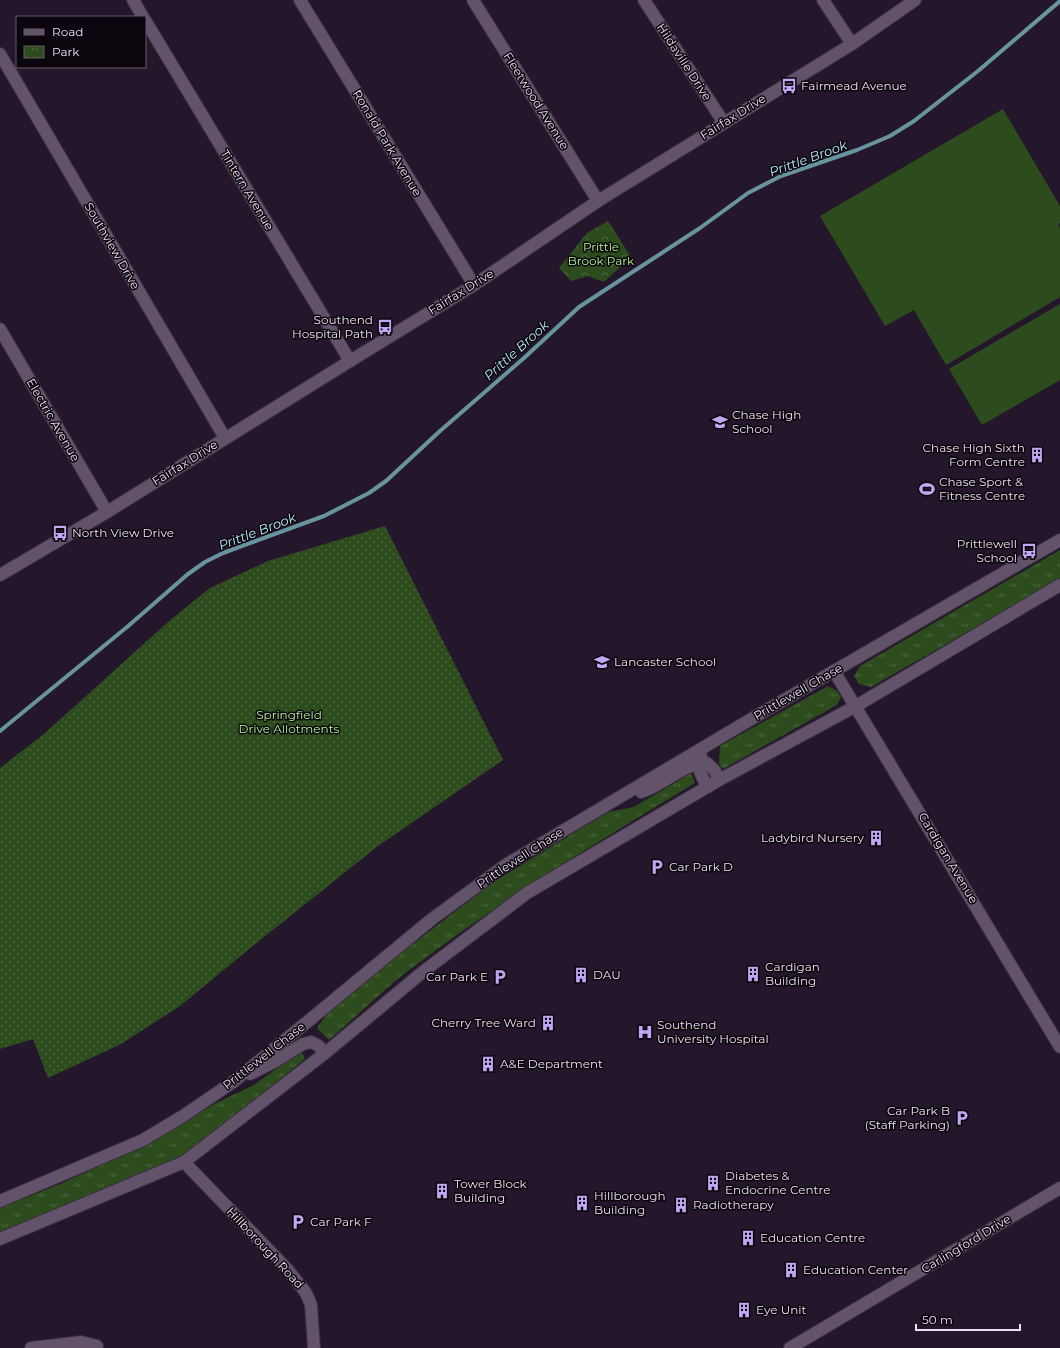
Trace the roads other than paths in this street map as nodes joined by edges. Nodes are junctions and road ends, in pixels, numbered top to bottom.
1 (133, 0) edge
2 (300, 0) edge
3 (473, 0) edge
4 (644, 0) edge
5 (823, 0) edge
6 (915, 0) edge
7 (142, 16) edge
8 (146, 22) edge
9 (852, 44) junction
10 (0, 54) edge
11 (724, 123) junction
12 (598, 201) junction
13 (474, 286) junction
14 (0, 329) edge
15 (350, 361) junction
16 (225, 438) junction
17 (107, 512) junction
18 (1060, 540) edge
19 (0, 575) edge
20 (1060, 585) edge
21 (834, 671) junction
22 (856, 706) junction
23 (719, 738) junction
24 (699, 763) junction
25 (719, 780) junction
26 (708, 787) junction
27 (608, 803) junction
28 (312, 1018) junction
29 (307, 1043) junction
30 (1060, 1047) edge
31 (320, 1058) junction
32 (233, 1082) junction
33 (184, 1162) junction
34 (1060, 1188) edge
35 (0, 1201) edge
36 (0, 1239) edge
37 (97, 1346) dead end
38 (31, 1348) edge
39 (314, 1348) edge
40 (790, 1348) edge

1 - 7 street
2 - 13 street, Ronald Park Avenue
3 - 12 street, Fleetwood Avenue
4 - 11 street, Hildaville Drive
5 - 9 street
6 - 9 street, Fairfax Drive
8 - 15 street, Tintern Avenue
9 - 11 street, Fairfax Drive
10 - 16 street, Southview Drive
11 - 12 street, Fairfax Drive
12 - 13 street, Fairfax Drive
13 - 15 street, Fairfax Drive
14 - 17 street, Electric Avenue
15 - 16 street, Fairfax Drive
16 - 17 street, Fairfax Drive
17 - 19 street, Fairfax Drive
18 - 21 street, Prittlewell Chase
20 - 22 street
21 - 22 street, Cardigan Avenue
21 - 23 street, Prittlewell Chase
22 - 25 street
22 - 30 street, Cardigan Avenue
23 - 24 street
23 - 27 street, Prittlewell Chase
24 - 25 street
24 - 26 street
24 - 27 street
25 - 26 street
26 - 31 street
27 - 28 street, Prittlewell Chase
28 - 29 street
28 - 32 street, Prittlewell Chase
29 - 31 street
29 - 32 street
31 - 33 street
32 - 35 street, Prittlewell Chase
33 - 36 street
33 - 39 street, Hillborough Road
34 - 40 street, Carlingford Drive
37 - 38 street

